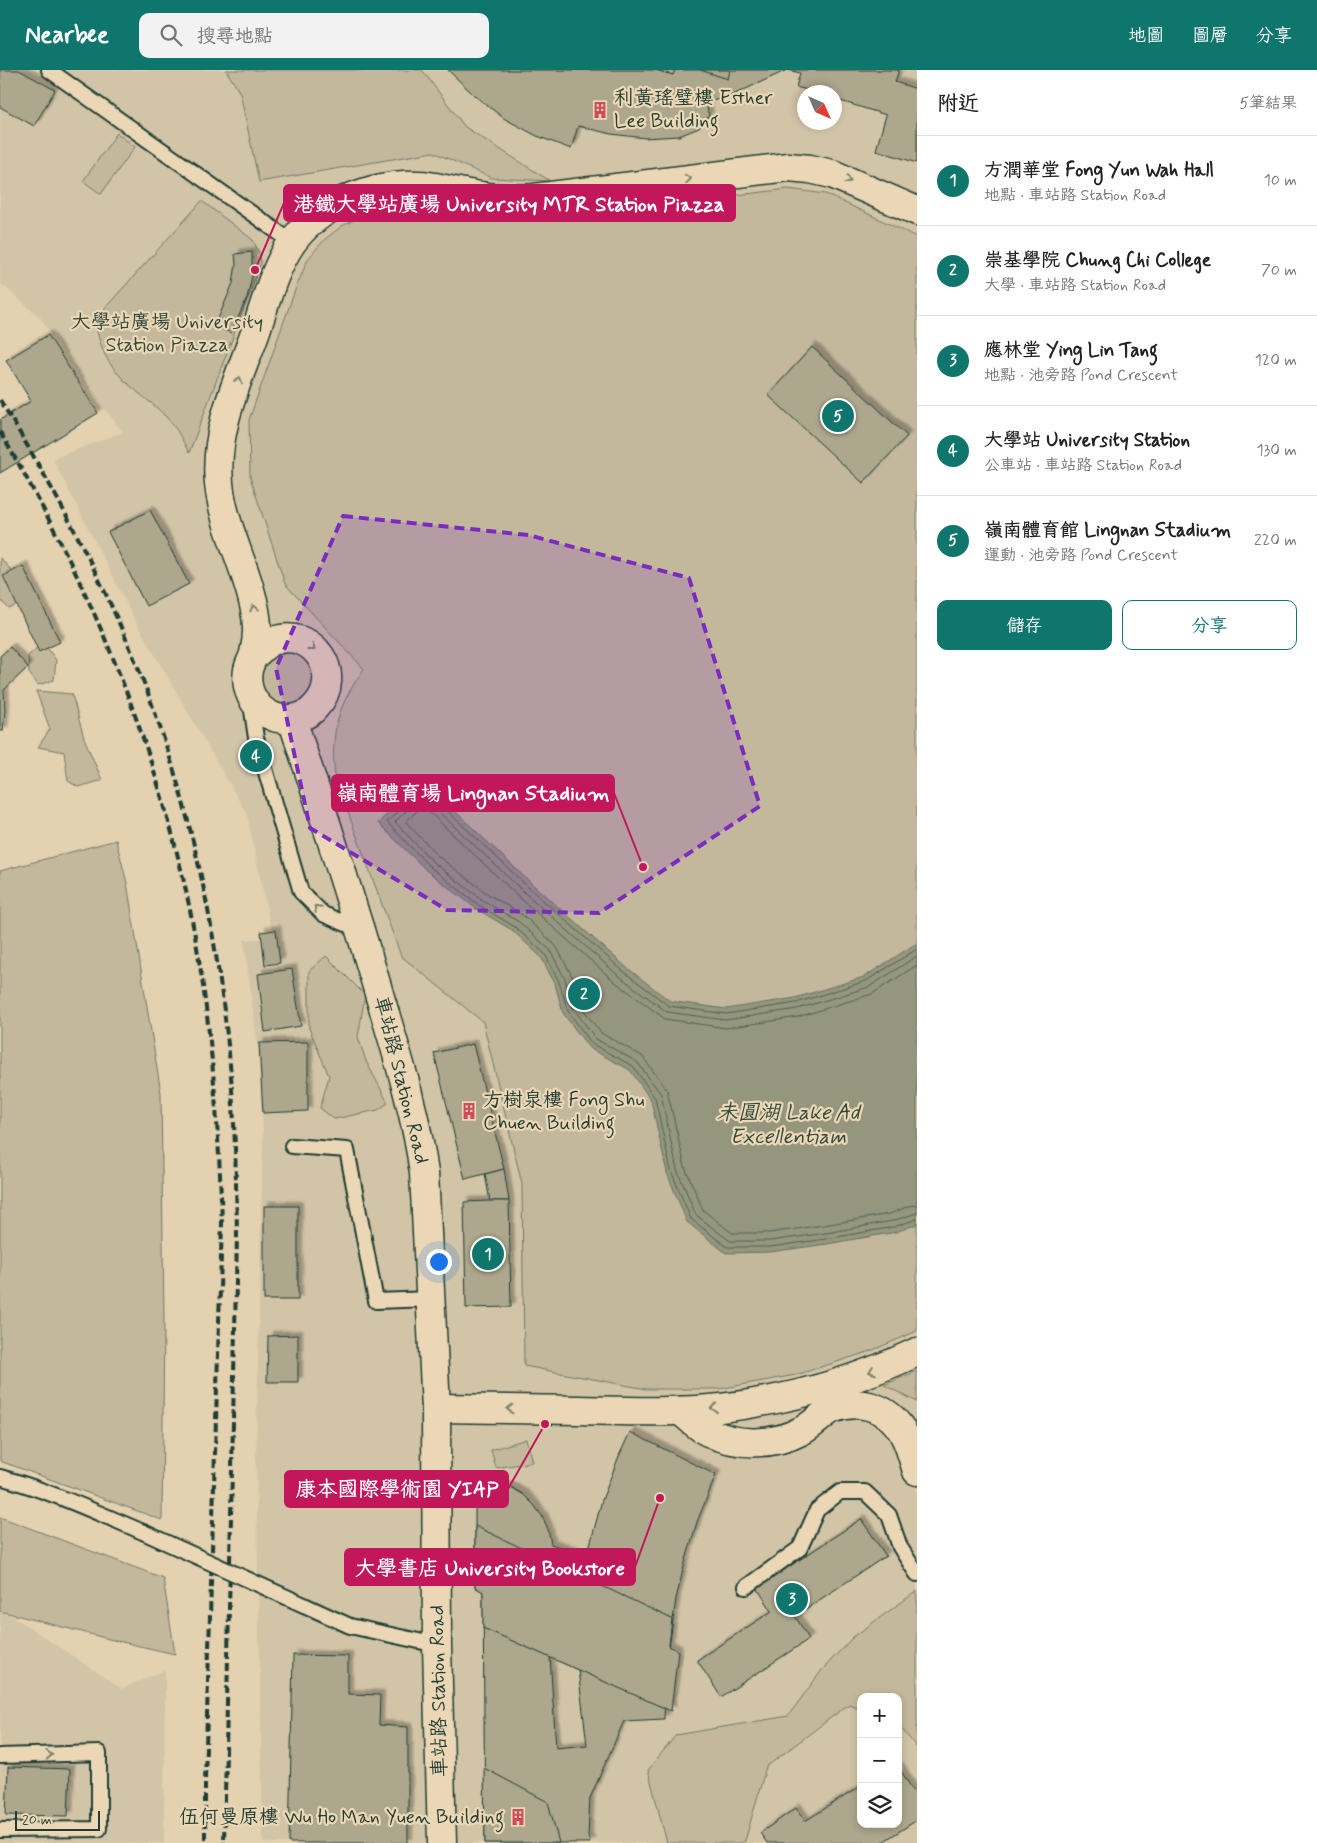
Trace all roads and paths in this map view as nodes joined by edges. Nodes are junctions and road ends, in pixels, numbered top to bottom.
1 (50, 70) edge
2 (917, 211) edge
3 (292, 242) junction
4 (254, 656) junction
5 (250, 695) junction
6 (292, 719) junction
7 (360, 930) junction
8 (292, 1146) dead end
9 (431, 1299) junction
10 (917, 1352) edge
11 (436, 1408) junction
12 (680, 1411) junction
13 (917, 1471) edge
14 (0, 1477) edge
15 (917, 1574) edge
16 (746, 1587) dead end
17 (438, 1645) junction
18 (0, 1756) edge
19 (0, 1830) edge
20 (442, 1843) edge

1 - 3 lane
3 -> 2 street
4 -> 3 street
4 - 5 street
4 -> 6 street
5 - 6 street
7 -> 5 lane
6 - 7 street, 車站路 Station Road
7 - 9 street, 車站路 Station Road
8 - 9 lane
9 - 11 street, 車站路 Station Road
10 -> 12 street
12 -> 11 street
11 - 17 street, 車站路 Station Road
12 - 13 street
14 - 17 lane, bridge
15 - 16 lane
17 - 20 street, 車站路 Station Road
18 -> 19 lane

